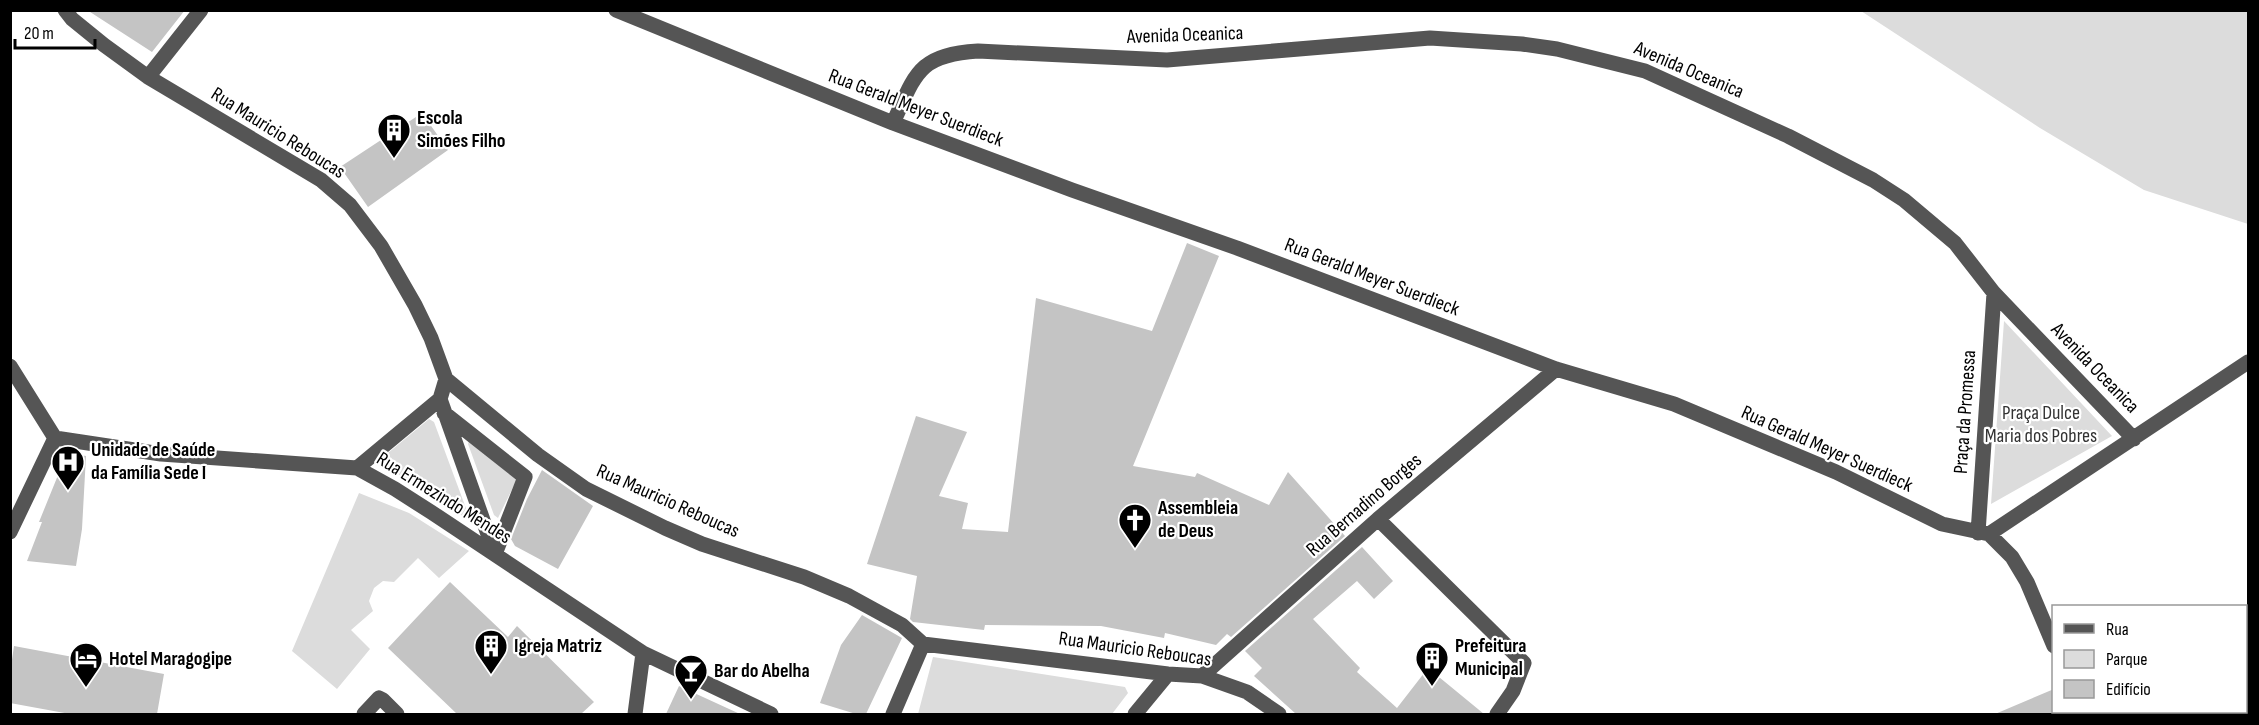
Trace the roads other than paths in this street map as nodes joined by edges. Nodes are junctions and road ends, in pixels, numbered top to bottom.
1 (65, 10) edge
2 (201, 10) edge
3 (616, 10) edge
4 (148, 77) junction
5 (893, 123) junction
6 (1994, 293) junction
7 (2248, 362) edge
8 (10, 366) edge
9 (1556, 369) junction
10 (446, 379) junction
11 (442, 406) junction
12 (55, 438) junction
13 (2134, 439) junction
14 (357, 468) junction
15 (1378, 519) junction
16 (10, 532) edge
17 (1983, 534) junction
18 (495, 554) junction
19 (2052, 641) edge
20 (923, 644) junction
21 (643, 653) junction
22 (1168, 674) junction
23 (1202, 676) junction
24 (364, 714) edge
25 (397, 714) edge
26 (635, 714) edge
27 (771, 714) edge
28 (893, 714) edge
29 (1135, 714) edge
30 (1279, 714) edge
31 (1497, 714) edge

1 - 4 street, Rua Mauricio Reboucas
2 - 4 street
3 - 5 street, Rua Gerald Meyer Suerdieck
4 - 10 street, Rua Mauricio Reboucas
5 - 6 street, Avenida Oceanica
5 - 9 street, Rua Gerald Meyer Suerdieck
6 - 13 street, Avenida Oceanica
6 - 17 street, Praça da Promessa
7 - 13 street
8 - 12 street
9 - 15 street, Rua Bernadino Borges
9 - 17 street, Rua Gerald Meyer Suerdieck
10 - 11 street
10 - 20 street, Rua Mauricio Reboucas
11 - 14 street
11 - 18 street
11 - 18 street
12 - 14 street, Rua Ermezindo Mendes
12 - 16 street
13 - 17 street
14 - 18 street, Rua Ermezindo Mendes
15 - 23 street, Rua Bernadino Borges
15 - 31 street
17 - 19 street
18 - 21 street, Rua Ermezindo Mendes
20 - 22 street, Rua Mauricio Reboucas
20 - 28 street
21 - 26 street
21 - 27 street, Rua Ermezindo Mendes
22 - 23 street, Rua Mauricio Reboucas
22 - 29 street
23 - 30 street, Rua Mauricio Reboucas
24 - 25 street

